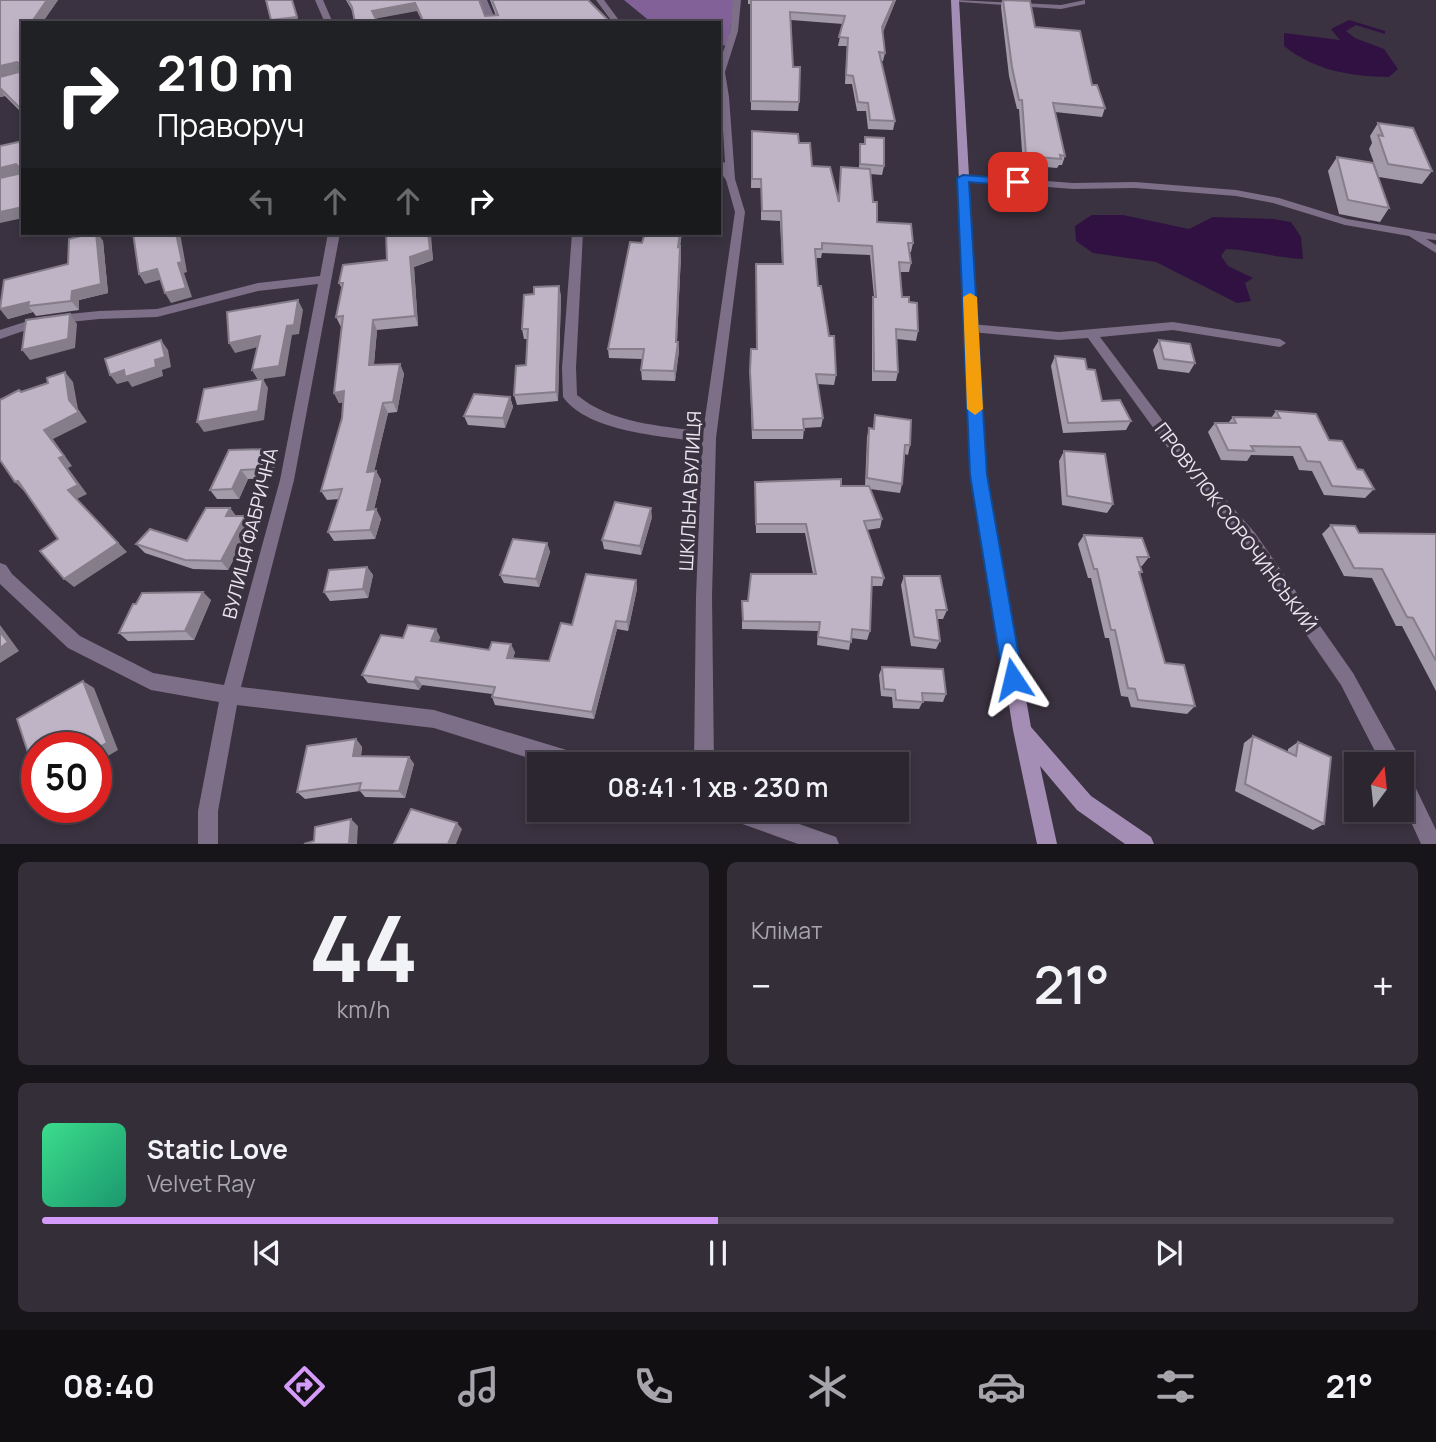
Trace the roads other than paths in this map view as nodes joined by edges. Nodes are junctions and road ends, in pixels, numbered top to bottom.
1 (319, 0) edge
2 (484, 0) edge
3 (600, 0) edge
4 (737, 0) edge
5 (957, 0) edge
6 (1082, 0) edge
7 (328, 21) edge
8 (492, 21) edge
9 (616, 21) edge
10 (724, 50) edge
11 (721, 165) edge
12 (963, 178) junction
13 (731, 180) junction
14 (1406, 232) junction
15 (334, 235) edge
16 (578, 235) edge
17 (1436, 237) edge
18 (1436, 250) edge
19 (326, 279) junction
20 (971, 328) junction
21 (1090, 332) junction
22 (0, 335) edge
23 (1280, 343) dead end
24 (709, 438) junction
25 (0, 570) edge
26 (230, 695) junction
27 (1022, 730) junction
28 (541, 752) edge
29 (704, 752) edge
30 (1386, 752) edge
31 (1414, 806) edge
32 (765, 822) edge
33 (208, 844) edge
34 (829, 844) edge
35 (1047, 844) edge
36 (1144, 844) edge
37 (1432, 844) edge

1 - 7 street
2 - 8 street
3 - 9 street
4 - 10 street, ШКІЛЬНА ВУЛИЦЯ
5 - 6 street
5 - 12 main road
10 - 13 street, ШКІЛЬНА ВУЛИЦЯ
11 - 13 street, ШКІЛЬНА ВУЛИЦЯ
12 - 14 street
12 - 20 main road
13 - 24 street, ШКІЛЬНА ВУЛИЦЯ
14 - 17 street
14 - 18 street
15 - 19 street, ВУЛИЦЯ ФАБРИЧНА
16 - 24 street
19 - 22 street
19 - 26 street, ВУЛИЦЯ ФАБРИЧНА
20 - 21 street
20 - 27 main road
21 - 23 street
21 - 30 street, ПРОВУЛОК СОРОЧИНСЬКИЙ
24 - 29 street, ШКІЛЬНА ВУЛИЦЯ
25 - 26 street
26 - 28 street
26 - 33 street, ВУЛИЦЯ ФАБРИЧНА
27 - 35 main road
27 - 36 main road
31 - 37 street
32 - 34 street

